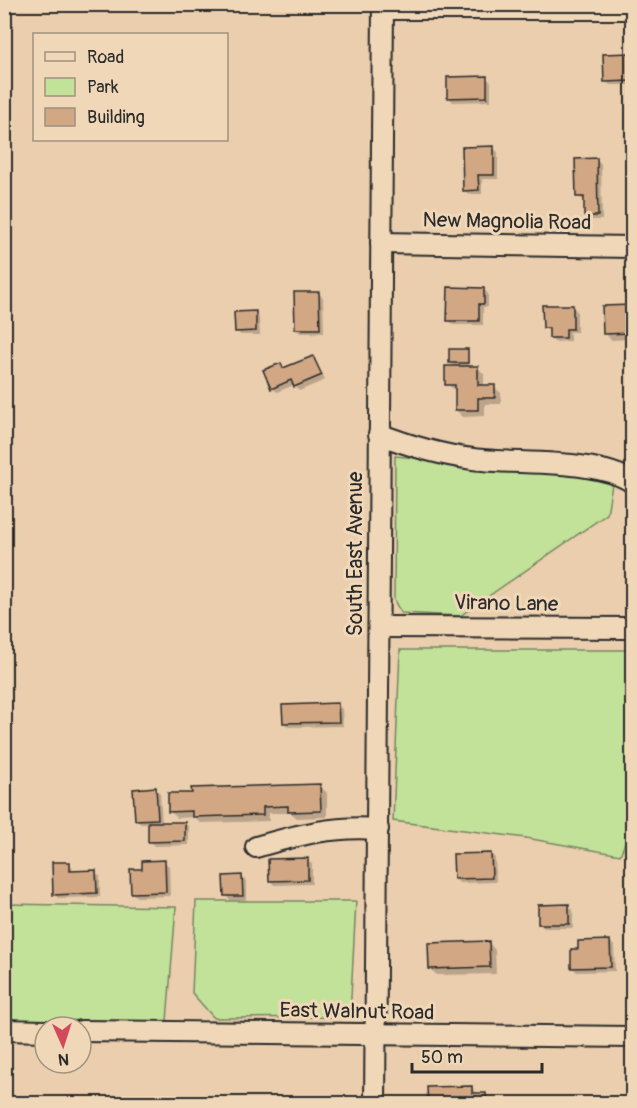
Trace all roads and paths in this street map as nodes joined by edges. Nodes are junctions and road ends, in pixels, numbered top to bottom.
1 (383, 7) edge
2 (633, 9) edge
3 (381, 243) junction
4 (633, 247) edge
5 (379, 434) junction
6 (633, 482) edge
7 (379, 627) junction
8 (633, 628) edge
9 (378, 829) junction
10 (256, 847) dead end
11 (4, 1030) edge
12 (33, 1030) edge
13 (93, 1031) edge
14 (376, 1035) junction
15 (633, 1037) edge
16 (375, 1104) edge

1 - 2 street
1 - 3 street, South East Avenue
3 - 4 street, New Magnolia Road
3 - 5 street, South East Avenue
5 - 6 street
5 - 7 street, South East Avenue
7 - 8 street, Virano Lane
7 - 9 street, South East Avenue
9 - 10 street
9 - 14 street, South East Avenue
11 - 12 street
13 - 14 street, East Walnut Road
14 - 15 street, East Walnut Road
14 - 16 street, South East Avenue

